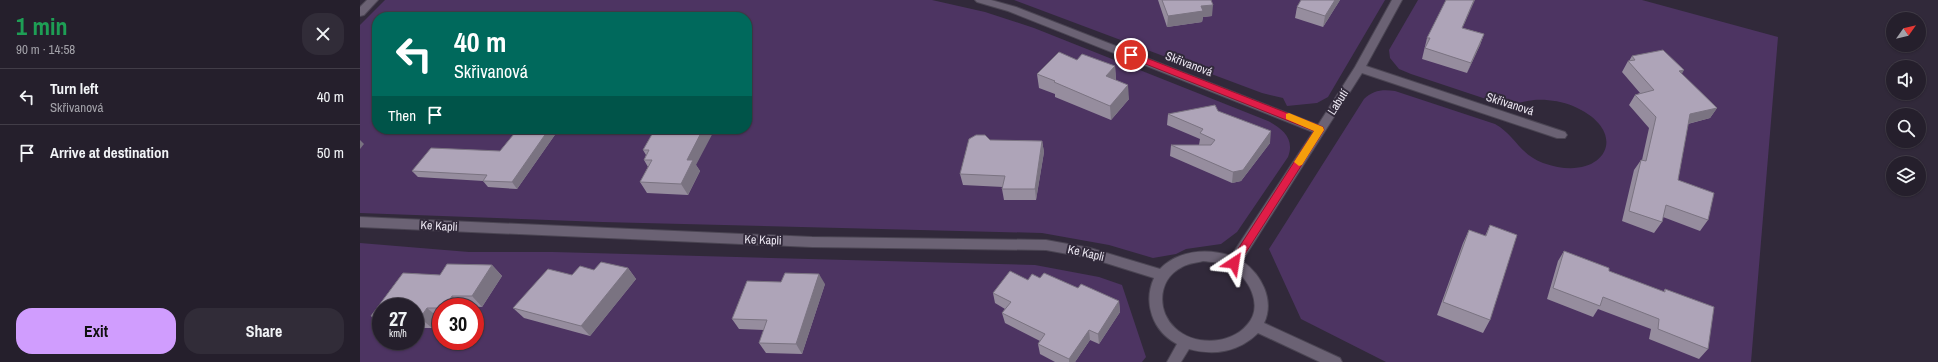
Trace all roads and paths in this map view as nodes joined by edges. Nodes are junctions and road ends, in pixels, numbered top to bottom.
1 (373, 0) edge
2 (980, 0) edge
3 (1397, 0) edge
4 (360, 13) edge
5 (1360, 68) junction
6 (1320, 130) junction
7 (1561, 135) dead end
8 (360, 222) edge
9 (1234, 263) junction
10 (1162, 275) junction
11 (1255, 325) junction
12 (1185, 342) junction
13 (1174, 362) edge
14 (1335, 362) edge

1 - 4 street
2 - 6 street, Skřivanová
3 - 5 street, Labutí
5 - 6 street, Labutí
5 - 7 street, Skřivanová
6 - 9 street, Labutí
8 - 10 street, Ke Kapli
9 - 10 street
9 - 11 street
10 - 12 street
11 - 12 street
11 - 14 street
12 - 13 street

